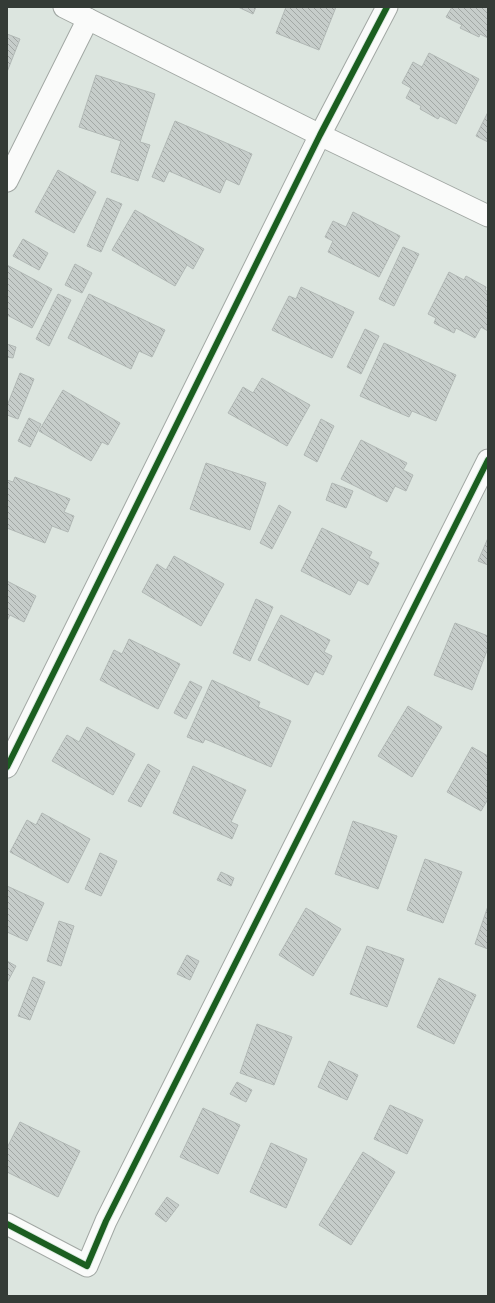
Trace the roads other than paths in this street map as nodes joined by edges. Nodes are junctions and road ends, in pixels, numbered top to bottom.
1 (64, 7) edge
2 (387, 7) edge
3 (88, 19) junction
4 (320, 135) junction
5 (7, 181) edge
6 (488, 216) edge
7 (488, 460) edge
8 (7, 767) edge
9 (7, 1224) edge

1 - 3 street
2 - 4 street
3 - 4 street
3 - 5 street
4 - 6 street
4 - 8 street
7 - 9 street

